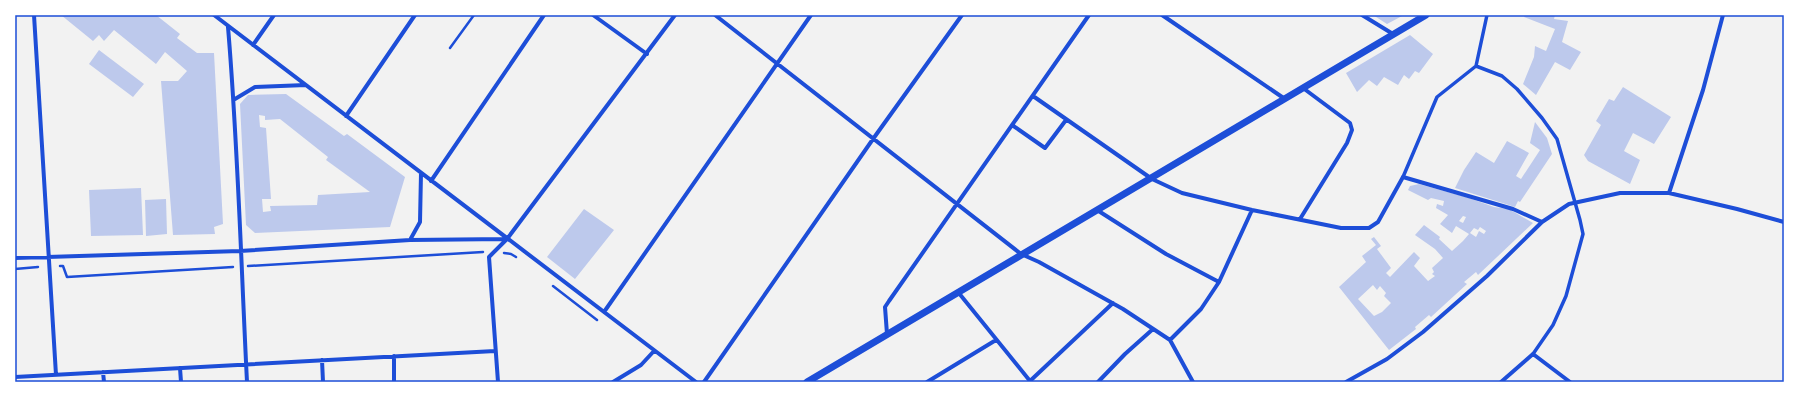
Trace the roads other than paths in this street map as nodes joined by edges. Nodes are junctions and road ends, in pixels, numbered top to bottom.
1 (34, 15) edge
2 (214, 15) edge
3 (274, 15) edge
4 (415, 15) edge
5 (544, 15) edge
6 (593, 15) edge
7 (675, 15) edge
8 (715, 15) edge
9 (811, 15) edge
10 (962, 15) edge
11 (1089, 15) edge
12 (1162, 15) edge
13 (1362, 15) edge
14 (1426, 15) edge
15 (1487, 15) edge
16 (1723, 15) edge
17 (228, 27) junction
18 (1394, 35) junction
19 (253, 45) junction
20 (647, 54) junction
21 (776, 63) junction
22 (1476, 66) junction
23 (306, 85) junction
24 (1302, 88) junction
25 (1033, 96) junction
26 (234, 99) junction
27 (1285, 99) junction
28 (346, 116) junction
29 (1066, 120) junction
30 (1012, 124) junction
31 (873, 139) junction
32 (421, 173) junction
33 (1403, 176) junction
34 (1152, 179) junction
35 (431, 181) junction
36 (1669, 193) junction
37 (1574, 202) junction
38 (956, 203) junction
39 (1098, 210) junction
40 (1252, 210) junction
41 (1300, 219) junction
42 (1542, 222) junction
43 (1784, 222) edge
44 (507, 239) junction
45 (410, 240) junction
46 (240, 251) junction
47 (1021, 254) junction
48 (49, 256) junction
49 (15, 258) edge
50 (1219, 282) junction
51 (958, 292) junction
52 (1113, 303) junction
53 (604, 312) junction
54 (1153, 329) junction
55 (887, 334) junction
56 (996, 340) junction
57 (1170, 340) junction
58 (495, 351) junction
59 (654, 351) junction
60 (1533, 354) junction
61 (394, 356) junction
62 (322, 360) junction
63 (246, 364) junction
64 (180, 368) junction
65 (103, 372) junction
66 (56, 375) junction
67 (15, 377) edge
68 (104, 382) edge
69 (181, 382) edge
70 (248, 382) edge
71 (323, 382) edge
72 (394, 382) edge
73 (498, 382) edge
74 (612, 382) edge
75 (696, 382) edge
76 (704, 382) edge
77 (807, 382) edge
78 (927, 382) edge
79 (1098, 382) edge
80 (1193, 382) edge
81 (1346, 382) edge
82 (1501, 382) edge
83 (1570, 382) edge

1 - 48 street
2 - 17 street
3 - 19 street
4 - 28 street
5 - 35 street
6 - 20 street
7 - 20 street
8 - 21 street
9 - 21 street
10 - 31 street
11 - 25 street
12 - 27 street
13 - 18 street
14 - 18 street
15 - 22 street
16 - 36 street
17 - 19 street
17 - 26 street
18 - 24 street
19 - 23 street
20 - 44 street
21 - 31 street
21 - 53 street
22 - 33 street
22 - 37 street
23 - 26 street
23 - 28 street
24 - 27 street
24 - 41 street
25 - 29 street
25 - 30 street
26 - 46 street
27 - 34 street
28 - 32 street
29 - 30 street
29 - 34 street
30 - 38 street
31 - 38 street
31 - 76 street
32 - 35 street
32 - 45 street
33 - 41 street
33 - 42 street
34 - 39 street
34 - 40 street
35 - 44 street
36 - 37 street
36 - 43 street
37 - 42 street
37 - 60 street
38 - 47 street
38 - 55 street
39 - 47 street
39 - 50 street
40 - 41 street
40 - 50 street
42 - 81 street
44 - 45 street
44 - 53 street
44 - 58 street
45 - 46 street
46 - 48 street
46 - 63 street
47 - 51 street
47 - 52 street
48 - 49 street
48 - 66 street
50 - 57 street
51 - 55 street
51 - 56 street
52 - 54 street
52 - 56 street
53 - 59 street
54 - 57 street
54 - 79 street
55 - 77 street
56 - 78 street
57 - 80 street
58 - 61 street
58 - 73 street
59 - 74 street
59 - 75 street
60 - 82 street
60 - 83 street
61 - 62 street
61 - 72 street
62 - 63 street
62 - 71 street
63 - 64 street
63 - 70 street
64 - 65 street
64 - 69 street
65 - 66 street
65 - 68 street
66 - 67 street

